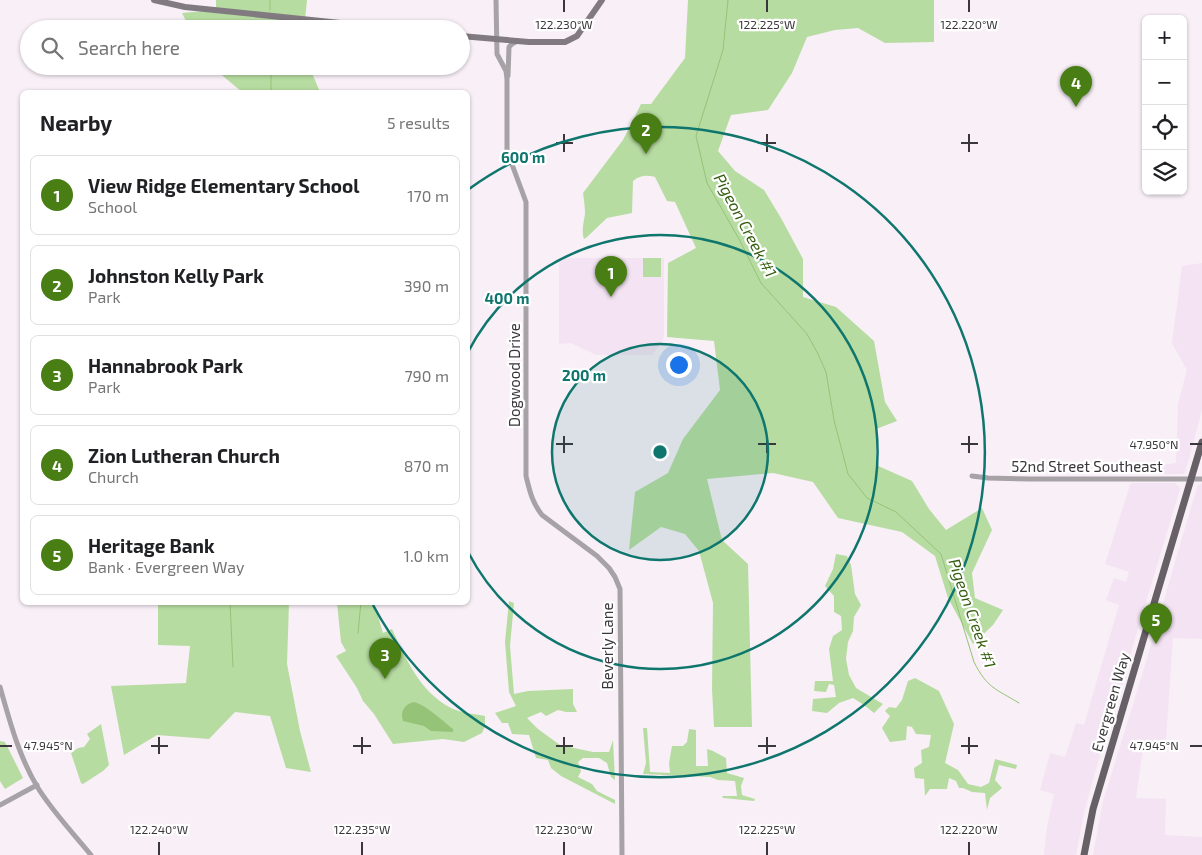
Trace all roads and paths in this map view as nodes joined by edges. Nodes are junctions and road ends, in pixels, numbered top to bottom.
1 (154, 0) edge
2 (496, 0) edge
3 (602, 0) edge
4 (311, 20) edge
5 (470, 37) edge
6 (496, 39) junction
7 (518, 41) junction
8 (507, 79) junction
9 (1202, 442) edge
10 (526, 476) joint
11 (972, 476) dead end
12 (1192, 479) junction
13 (1202, 479) edge
14 (0, 686) edge
15 (36, 785) junction
16 (0, 805) edge
17 (91, 855) edge
18 (622, 855) edge
19 (1084, 855) edge

1 - 4 main road
2 - 6 street, Dogwood Drive
3 - 7 main road
5 - 6 main road
6 - 7 main road
6 - 8 street, Dogwood Drive
7 - 8 street
8 - 10 street, Dogwood Drive
9 - 12 main road, Evergreen Way
10 - 18 street, Beverly Lane
11 - 12 street, 52nd Street Southeast
12 - 13 street, 52nd Street Southeast
12 - 19 main road, Evergreen Way
14 - 15 street
15 - 16 street
15 - 17 street

